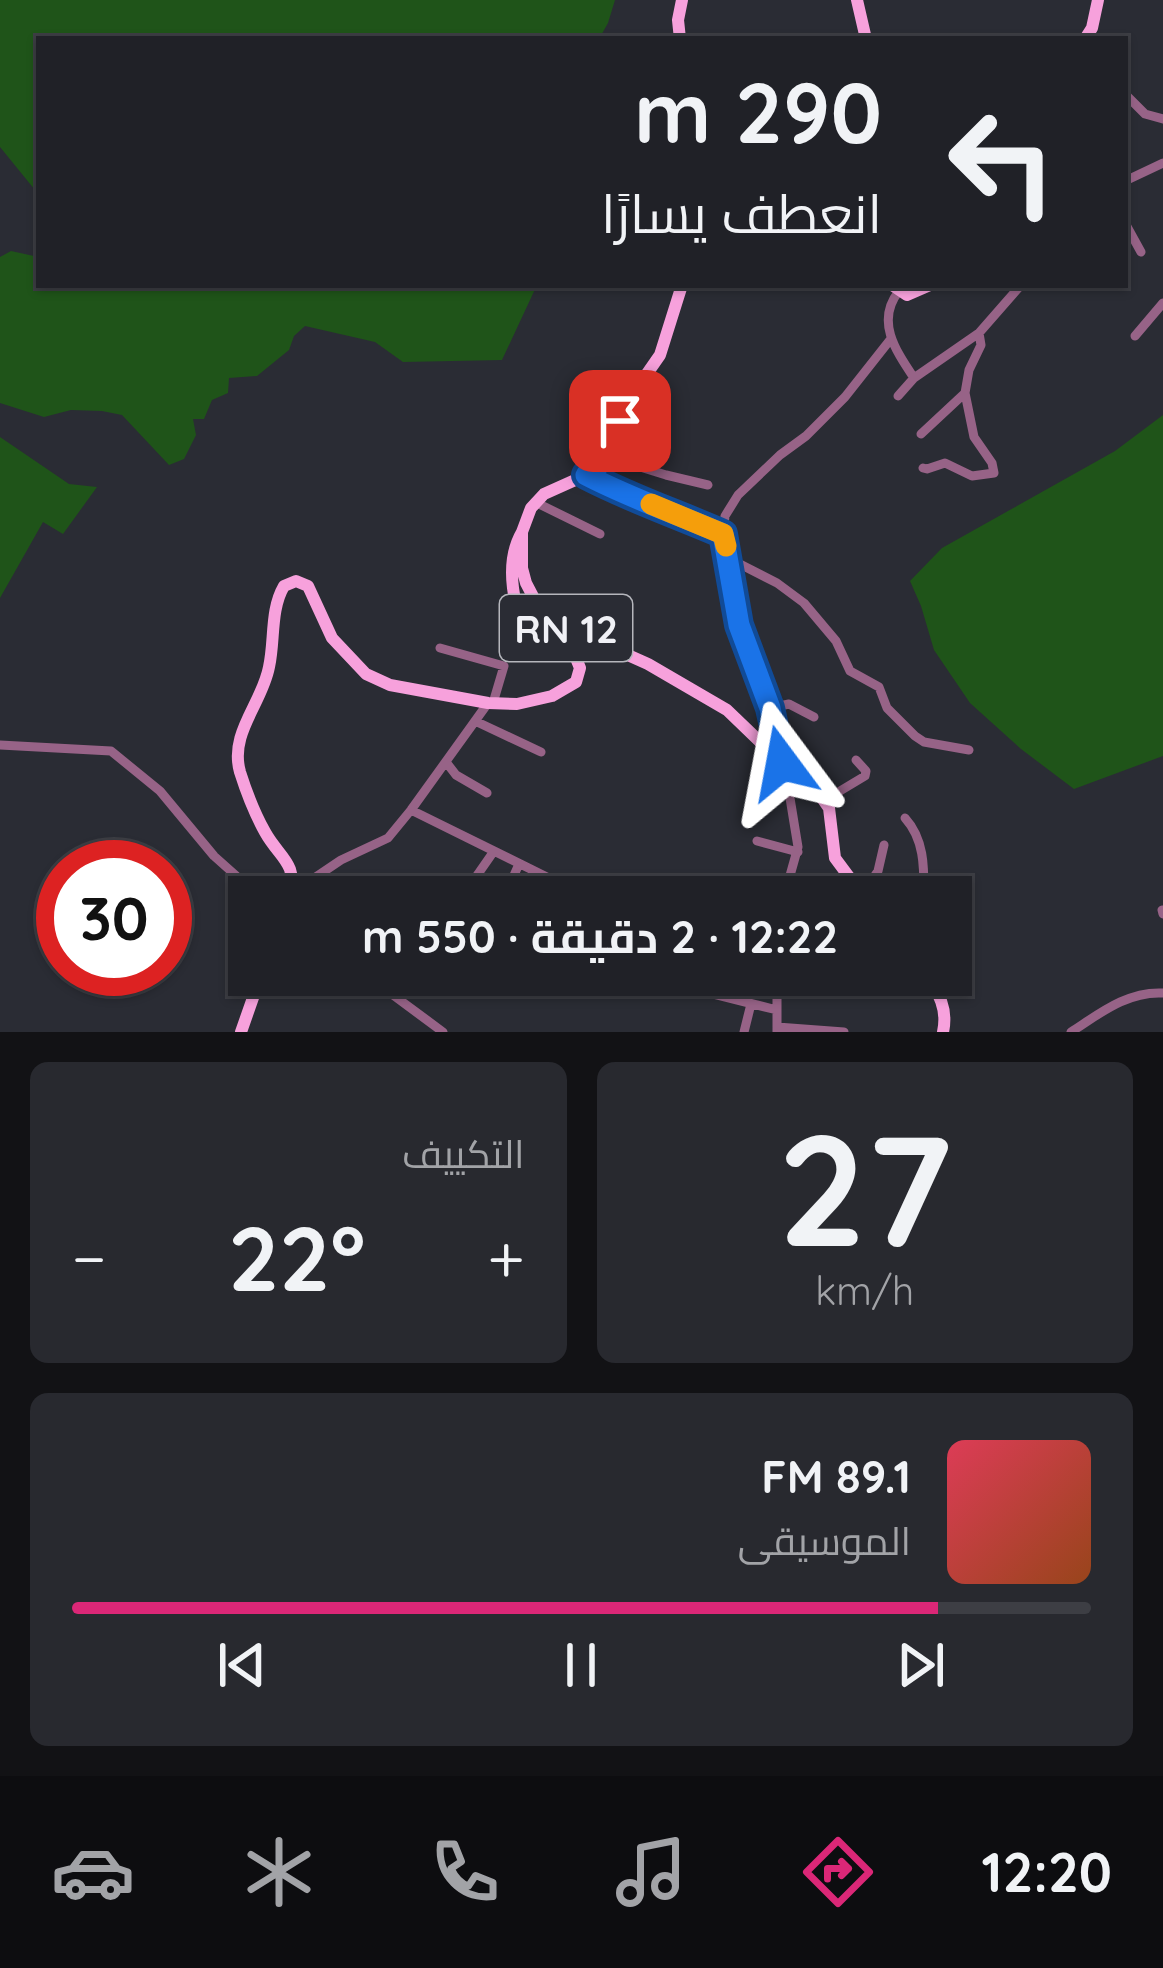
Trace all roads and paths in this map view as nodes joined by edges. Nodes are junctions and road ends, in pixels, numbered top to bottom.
1 (682, 0) edge
2 (856, 0) edge
3 (1098, 0) edge
4 (680, 36) edge
5 (865, 36) edge
6 (1087, 36) edge
7 (1128, 97) edge
8 (1163, 119) edge
9 (1163, 163) edge
10 (1128, 180) edge
11 (1128, 229) edge
12 (1141, 252) dead end
13 (681, 288) edge
14 (896, 288) edge
15 (925, 288) edge
16 (1018, 288) edge
17 (1163, 303) edge
18 (980, 332) junction
19 (1135, 336) dead end
20 (890, 340) junction
21 (914, 378) junction
22 (965, 393) junction
23 (898, 396) dead end
24 (921, 434) dead end
25 (608, 457) junction
26 (922, 467) dead end
27 (586, 475) junction
28 (708, 485) dead end
29 (535, 502) junction
30 (522, 532) junction
31 (600, 534) dead end
32 (723, 534) junction
33 (728, 558) junction
34 (440, 648) dead end
35 (491, 703) junction
36 (770, 708) junction
37 (814, 717) dead end
38 (475, 721) junction
39 (0, 745) edge
40 (969, 750) dead end
41 (541, 752) dead end
42 (856, 760) dead end
43 (781, 762) junction
44 (446, 763) junction
45 (487, 793) dead end
46 (825, 800) junction
47 (411, 810) junction
48 (905, 818) dead end
49 (757, 841) dead end
50 (884, 845) dead end
51 (494, 851) junction
52 (798, 852) junction
53 (519, 864) junction
54 (236, 876) edge
55 (291, 876) edge
56 (318, 876) edge
57 (477, 876) edge
58 (514, 876) edge
59 (544, 876) edge
60 (791, 876) edge
61 (848, 876) edge
62 (875, 876) edge
63 (922, 876) edge
64 (1163, 992) edge
65 (254, 996) edge
66 (394, 996) edge
67 (720, 996) edge
68 (776, 996) edge
69 (939, 996) edge
70 (751, 1004) junction
71 (777, 1010) junction
72 (777, 1029) edge
73 (944, 1031) edge
74 (241, 1032) edge
75 (443, 1032) edge
76 (744, 1032) edge
77 (844, 1032) edge
78 (1071, 1032) edge

1 - 4 main road
2 - 5 main road
3 - 6 main road
7 - 8 street
9 - 10 street
11 - 12 street
13 - 25 main road
14 - 15 main road
14 - 20 street
16 - 18 street
17 - 19 street
18 - 21 street
18 - 22 street
20 - 21 street
20 - 32 street
21 - 23 street
22 - 24 street
22 - 26 street
25 - 27 main road
25 - 28 street
27 - 29 main road
27 - 32 street
29 - 30 main road, RN 12
29 - 31 street
30 - 35 main road
30 - 43 main road, RN 12
32 - 33 street
33 - 36 street
33 - 40 street
34 - 35 street
35 - 38 street
35 - 55 main road
36 - 37 street
36 - 43 street
38 - 41 street
38 - 44 street
39 - 54 street
42 - 46 street
43 - 46 main road, RN 12
43 - 52 street
44 - 45 street
44 - 47 street
46 - 61 main road
47 - 51 street
47 - 56 street
48 - 63 street
49 - 52 street
50 - 62 street
51 - 53 street
51 - 57 street
52 - 60 street
53 - 58 street
53 - 59 street
64 - 78 street
65 - 74 main road
66 - 75 street
67 - 70 street
68 - 71 street
69 - 73 main road
70 - 71 street
70 - 76 street
71 - 72 street
72 - 77 street

